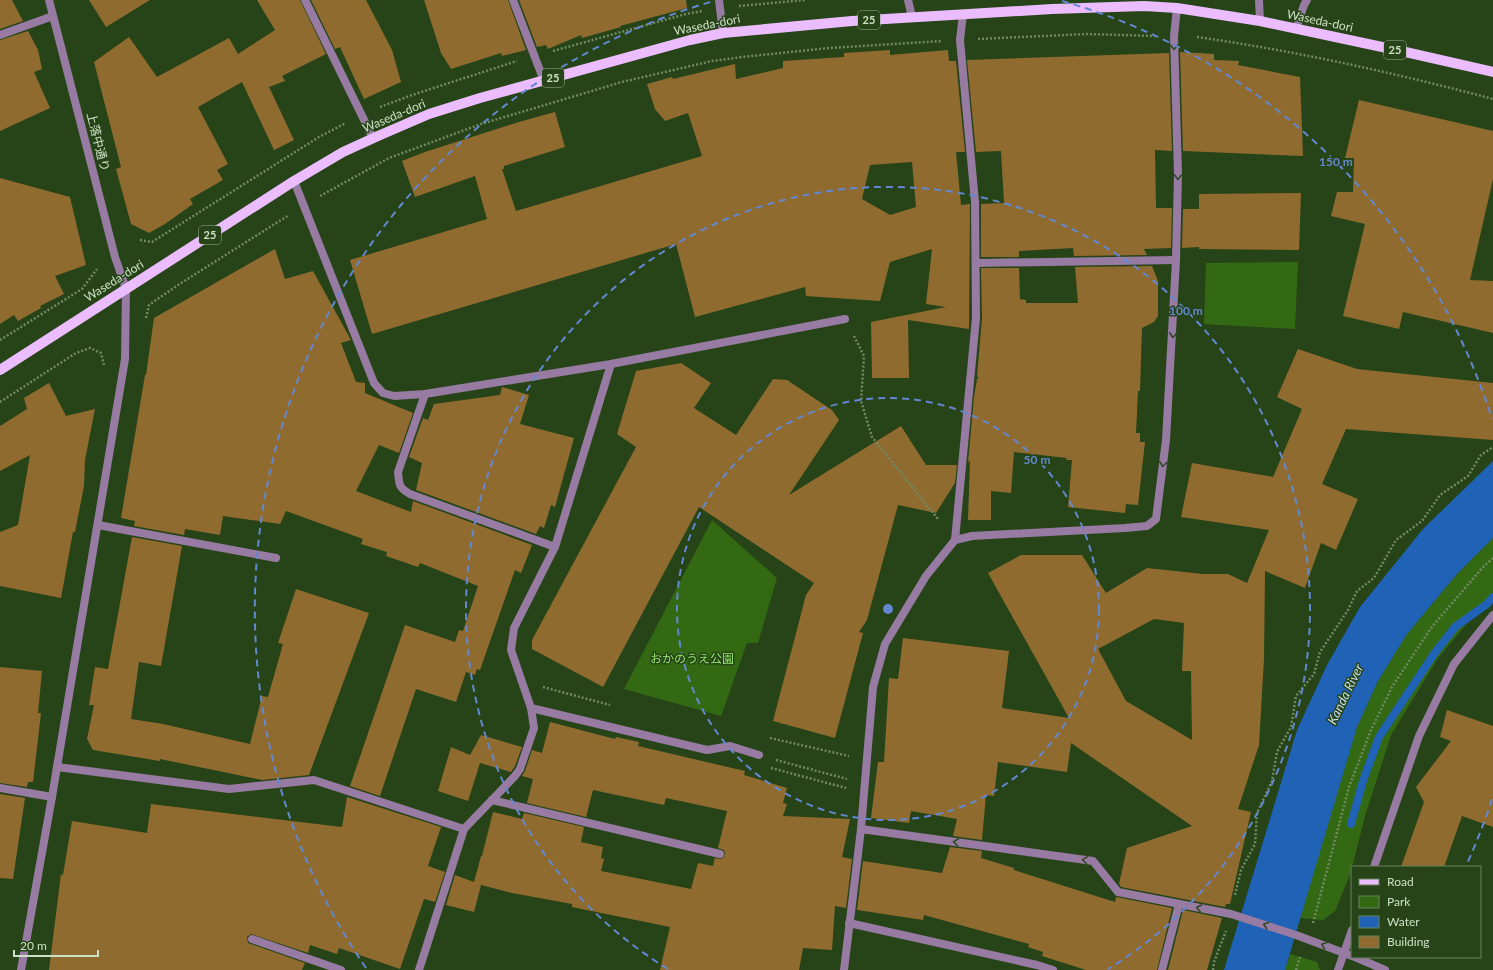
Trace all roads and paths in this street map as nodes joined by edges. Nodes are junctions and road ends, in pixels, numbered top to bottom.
1 (49, 0) edge
2 (305, 0) edge
3 (513, 0) edge
4 (805, 0) edge
5 (908, 0) edge
6 (1259, 0) edge
7 (1307, 0) edge
8 (720, 4) edge
9 (1177, 8) junction
10 (963, 14) junction
11 (53, 16) junction
12 (912, 17) junction
13 (1260, 21) junction
14 (1296, 29) junction
15 (723, 33) junction
16 (0, 35) edge
17 (1160, 36) dead end
18 (1197, 37) dead end
19 (971, 39) dead end
20 (949, 41) dead end
21 (552, 51) dead end
22 (1493, 72) edge
23 (544, 80) junction
24 (1493, 99) edge
25 (373, 138) junction
26 (294, 181) junction
27 (303, 206) junction
28 (1176, 260) junction
29 (976, 263) junction
30 (97, 269) dead end
31 (126, 289) junction
32 (845, 319) joint
33 (144, 325) dead end
34 (0, 340) edge
35 (90, 348) dead end
36 (611, 364) junction
37 (0, 370) edge
38 (425, 394) junction
39 (0, 402) edge
40 (1493, 447) edge
41 (98, 525) junction
42 (955, 540) junction
43 (555, 547) junction
44 (276, 558) dead end
45 (1493, 558) edge
46 (1493, 615) edge
47 (522, 681) junction
48 (614, 706) dead end
49 (531, 708) junction
50 (769, 738) dead end
51 (759, 755) joint
52 (866, 761) junction
53 (57, 767) junction
54 (768, 767) dead end
55 (864, 784) junction
56 (0, 788) edge
57 (864, 793) junction
58 (52, 797) junction
59 (492, 800) junction
60 (464, 829) junction
61 (861, 829) junction
62 (720, 854) dead end
63 (1374, 866) edge
64 (1179, 904) junction
65 (1234, 915) junction
66 (849, 923) junction
67 (1351, 936) edge
68 (252, 939) dead end
69 (1307, 939) junction
70 (1348, 954) edge
71 (1357, 958) edge
72 (21, 970) edge
73 (341, 970) edge
74 (419, 970) edge
75 (844, 970) edge
76 (1053, 970) edge
77 (1162, 970) edge
78 (1213, 970) edge
79 (1296, 970) edge
80 (1338, 970) edge
81 (1385, 970) edge

1 - 11 street, 上落中通り
2 - 25 street
3 - 23 street
4 - 8 path
5 - 12 street
6 - 13 street
7 - 14 street
8 - 15 street
8 - 21 path
9 - 10 main road, Waseda-dori / 25
9 - 13 main road, Waseda-dori / 25
9 -> 28 street
10 - 12 main road, Waseda-dori / 25
10 - 29 street
11 - 16 street
11 - 31 street, 上落中通り
12 - 15 main road, Waseda-dori / 25
13 - 14 main road, Waseda-dori / 25
14 - 22 main road, Waseda-dori / 25
15 - 23 main road, Waseda-dori / 25
17 - 19 path
18 - 24 path
20 - 27 path
23 - 25 main road, Waseda-dori / 25
25 - 26 main road, Waseda-dori / 25
26 - 27 street
26 - 31 main road, Waseda-dori / 25
27 - 33 path
27 - 38 street
28 - 29 street
28 -> 42 street
29 - 42 street
30 - 34 path
31 - 37 main road, Waseda-dori / 25
31 - 41 street, 上落中通り
32 - 36 street
32 - 42 path
35 - 39 path
36 - 38 street
36 - 43 street
38 - 43 street
40 - 65 path
41 - 44 street
41 - 53 street, 上落中通り
42 - 52 street
43 - 47 street
45 - 69 path
46 - 63 street
47 - 48 path
47 - 49 street
49 - 51 street
49 - 59 street
50 - 52 path
51 - 55 path
52 - 55 street
53 - 58 street, 上落中通り
53 - 60 street
54 - 57 path
55 - 57 street
56 - 58 street
57 - 61 street
58 - 72 street, 上落中通り
59 - 60 street
59 - 62 street
60 - 74 street
64 -> 61 street
61 - 66 street
65 -> 64 street
64 - 77 street
69 -> 65 street
65 - 78 path
66 - 75 street
66 - 76 street
67 - 70 street
68 - 73 street
70 -> 69 street
69 - 79 path
70 - 80 street
71 - 81 street

